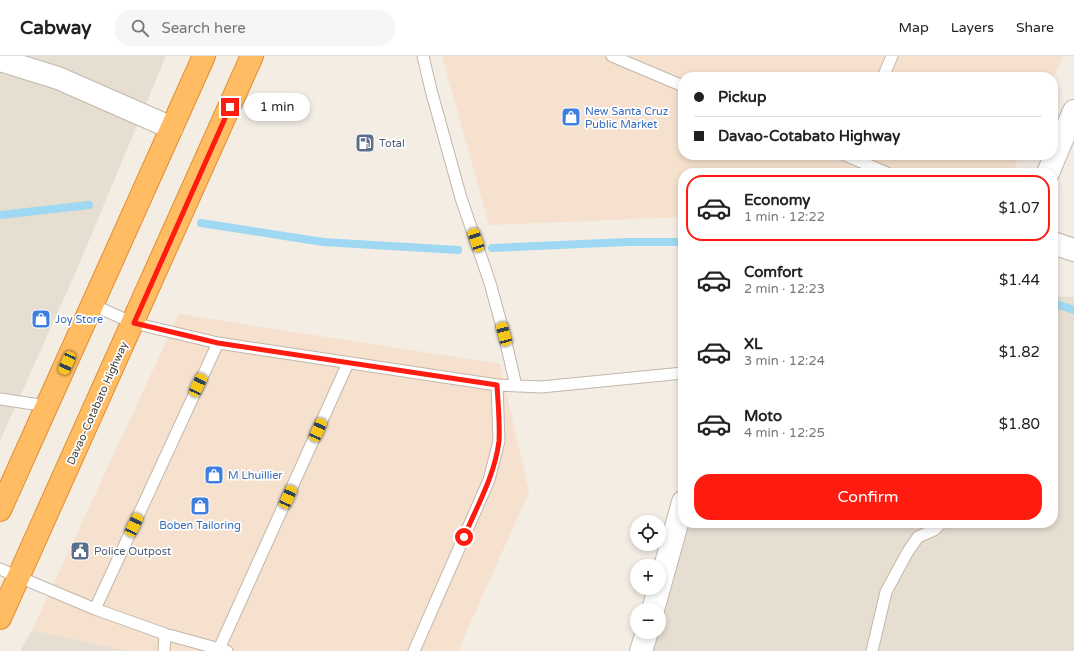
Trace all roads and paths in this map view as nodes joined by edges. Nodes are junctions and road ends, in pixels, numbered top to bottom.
1 (204, 56) edge
2 (252, 56) edge
3 (423, 56) edge
4 (612, 56) edge
5 (892, 56) edge
6 (0, 60) edge
7 (885, 72) edge
8 (678, 84) edge
9 (1074, 111) edge
10 (172, 128) junction
11 (1058, 149) edge
12 (857, 160) edge
13 (876, 168) edge
14 (1058, 245) edge
15 (1074, 250) edge
16 (93, 305) junction
17 (134, 323) junction
18 (218, 343) junction
19 (348, 363) junction
20 (678, 374) edge
21 (497, 385) junction
22 (516, 386) junction
23 (0, 399) edge
24 (47, 406) junction
25 (3, 496) edge
26 (678, 520) edge
27 (936, 528) edge
28 (9, 574) edge
29 (655, 603) edge
30 (95, 609) junction
31 (0, 618) edge
32 (165, 634) junction
33 (645, 639) edge
34 (223, 650) edge
35 (164, 651) edge
36 (414, 651) edge
37 (641, 651) edge
38 (872, 651) edge

1 - 10 highway
2 - 17 highway, Davao-Cotabato Highway
3 - 22 lane
4 - 8 lane
5 - 7 lane
6 - 10 street
9 - 11 street
10 - 16 highway
12 - 13 lane
14 - 15 street
16 - 17 lane
16 - 24 highway
17 - 18 lane
17 - 28 highway, Davao-Cotabato Highway
18 - 19 lane
18 - 30 lane
19 - 21 lane
19 - 34 lane
20 - 22 lane
21 - 22 lane
21 - 36 lane
23 - 24 lane
24 - 25 highway
26 - 29 street
27 - 38 lane
28 - 30 lane
28 - 31 highway, Davao-Cotabato Highway
30 - 32 lane
32 - 34 lane
32 - 35 lane
33 - 37 street

